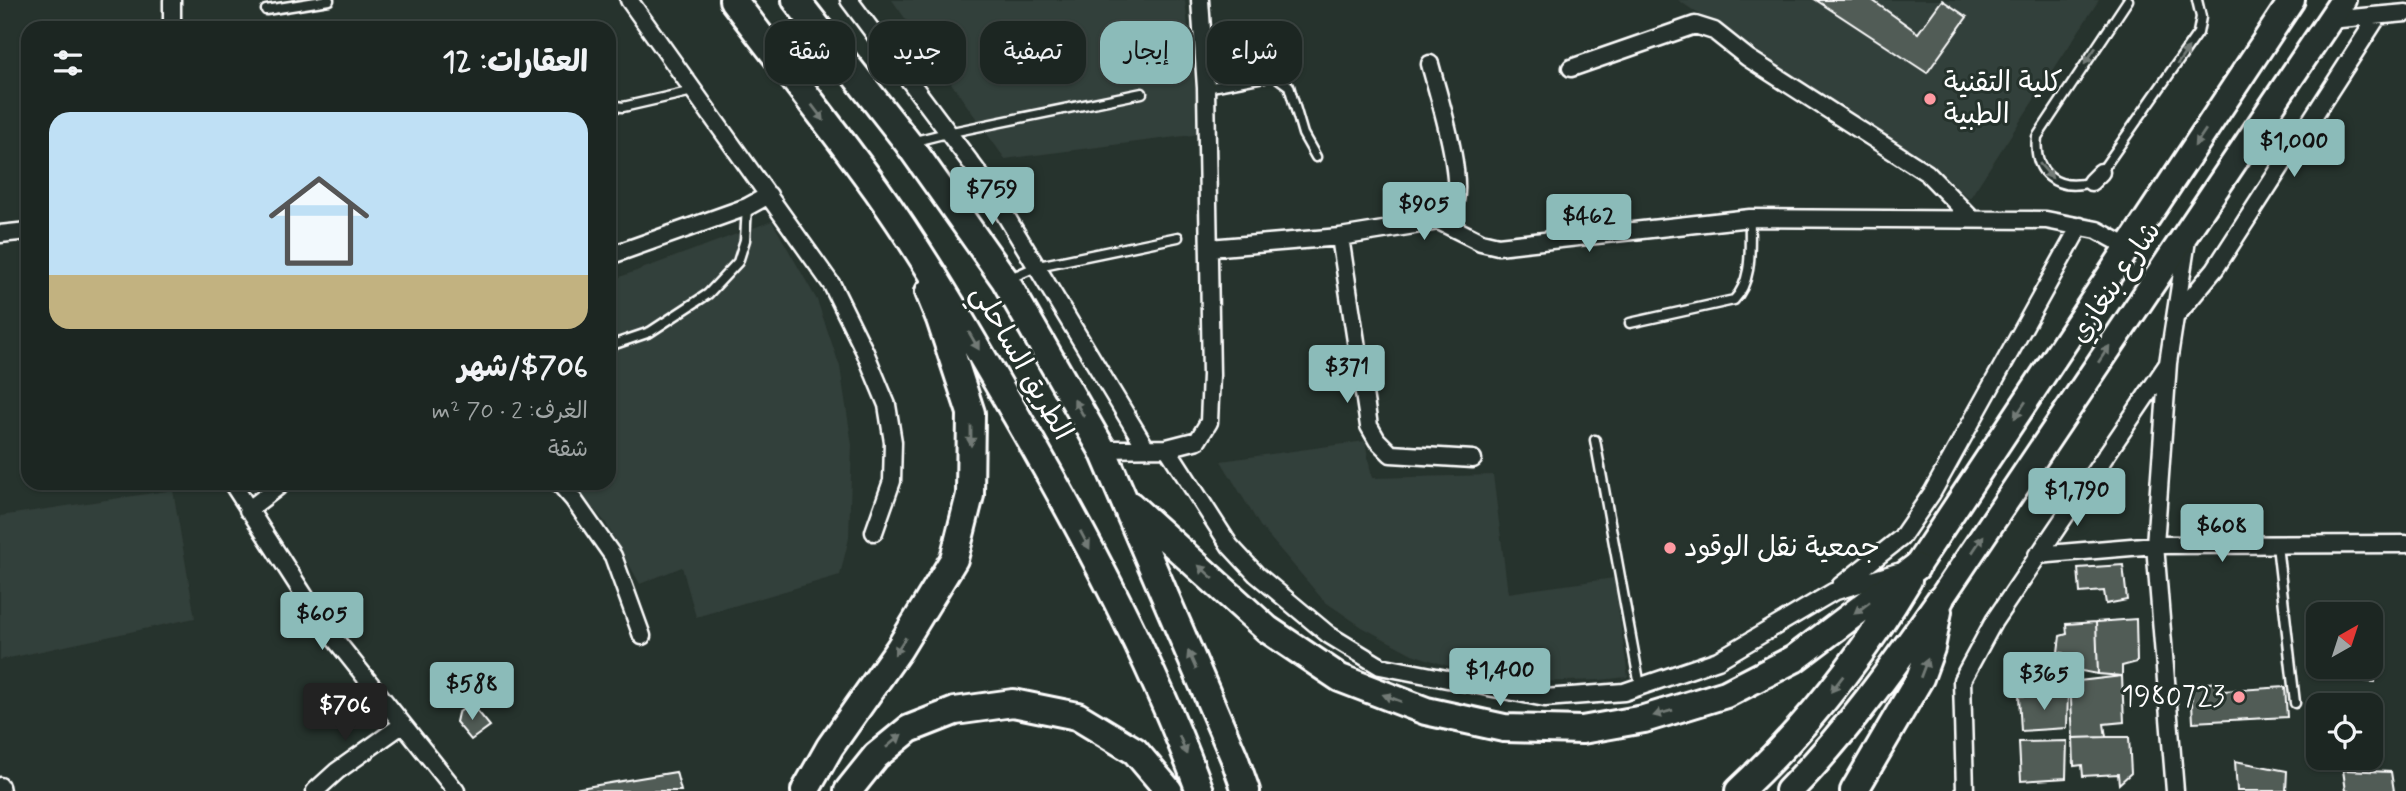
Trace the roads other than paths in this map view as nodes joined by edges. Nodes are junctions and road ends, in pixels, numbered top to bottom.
1 (172, 0) edge
2 (329, 0) edge
3 (629, 0) edge
4 (733, 0) edge
5 (796, 0) edge
6 (849, 0) edge
7 (1200, 0) edge
8 (2128, 0) edge
9 (2197, 0) edge
10 (2292, 0) edge
11 (266, 10) dead end
12 (2336, 10) edge
13 (2406, 13) edge
14 (2378, 16) junction
15 (172, 21) edge
16 (1430, 64) dead end
17 (2250, 64) junction
18 (1571, 68) dead end
19 (2284, 86) junction
20 (1206, 88) junction
21 (693, 91) junction
22 (1142, 93) dead end
23 (616, 106) edge
24 (947, 133) junction
25 (908, 143) junction
26 (1316, 158) dead end
27 (877, 191) junction
28 (769, 195) junction
29 (747, 207) junction
30 (1750, 218) junction
31 (1972, 219) junction
32 (1439, 220) junction
33 (2080, 226) junction
34 (2188, 229) junction
35 (21, 232) edge
36 (0, 234) edge
37 (1178, 237) dead end
38 (1340, 237) junction
39 (2128, 247) junction
40 (1209, 248) junction
41 (616, 254) edge
42 (1038, 266) junction
43 (1005, 280) junction
44 (2175, 317) junction
45 (1630, 323) dead end
46 (616, 344) edge
47 (2168, 363) junction
48 (1595, 440) dead end
49 (1146, 448) junction
50 (1167, 448) junction
51 (1102, 449) junction
52 (1473, 459) dead end
53 (236, 490) edge
54 (275, 490) edge
55 (565, 490) edge
56 (1125, 500) junction
57 (248, 510) junction
58 (874, 532) dead end
59 (2406, 544) edge
60 (2155, 545) junction
61 (2277, 545) junction
62 (2037, 555) junction
63 (1916, 567) junction
64 (1833, 592) junction
65 (1940, 600) junction
66 (642, 636) dead end
67 (1640, 686) junction
68 (2295, 703) dead end
69 (402, 725) junction
70 (314, 791) edge
71 (456, 791) edge
72 (805, 791) edge
73 (848, 791) edge
74 (1169, 791) edge
75 (1200, 791) edge
76 (1247, 791) edge
77 (1739, 791) edge
78 (1789, 791) edge
79 (1854, 791) edge
80 (1965, 791) edge
81 (2175, 791) edge

1 - 15 street
2 - 11 lane
3 - 21 street
4 -> 27 highway, الطريق الساحلي
5 - 25 highway, الطريق الساحلي
6 - 24 street
7 - 20 street
8 -> 9 lane
10 - 17 main road, شارع بنغازي
12 - 14 street
12 - 19 main road, شارع بنغازي
13 - 14 street
14 - 44 street
16 - 32 street
17 - 19 main road
17 -> 39 main road, شارع بنغازي
18 - 31 street
19 - 34 main road, شارع بنغازي
20 - 26 lane
20 - 40 street
21 - 23 lane
21 - 28 street
22 - 24 lane
24 - 25 lane
24 - 42 street
25 - 43 highway, الطريق الساحلي
27 -> 72 highway
27 -> 75 highway, الطريق الساحلي
28 - 29 street
28 - 58 street
29 - 41 street
29 - 46 lane
30 - 31 street
30 - 32 street
30 - 45 lane
31 - 33 street
32 - 38 street
33 - 39 street
33 - 64 street
34 - 44 street
65 -> 34 main road, شارع بنغازي
35 - 36 street
37 - 42 lane
38 - 40 street
38 - 52 street
39 -> 63 main road, شارع بنغازي
40 - 50 street
42 - 43 lane
42 - 49 street
51 -> 43 highway, الطريق الساحلي
44 - 47 street
47 - 60 street
47 - 62 street
48 - 67 lane
49 - 50 street
49 - 51 street
50 - 67 street
51 - 56 highway, الطريق الساحلي
53 - 57 street
54 - 57 street
55 - 66 street
63 -> 56 highway
76 -> 56 highway, الطريق الساحلي
57 - 69 street
59 - 61 street
60 - 61 street
60 - 62 street
60 - 81 street
61 - 68 lane
62 - 80 street
63 - 64 street
63 -> 77 highway
64 - 67 street
65 - 78 highway
79 -> 65 highway
69 - 70 street
69 - 71 street
73 -> 74 highway

